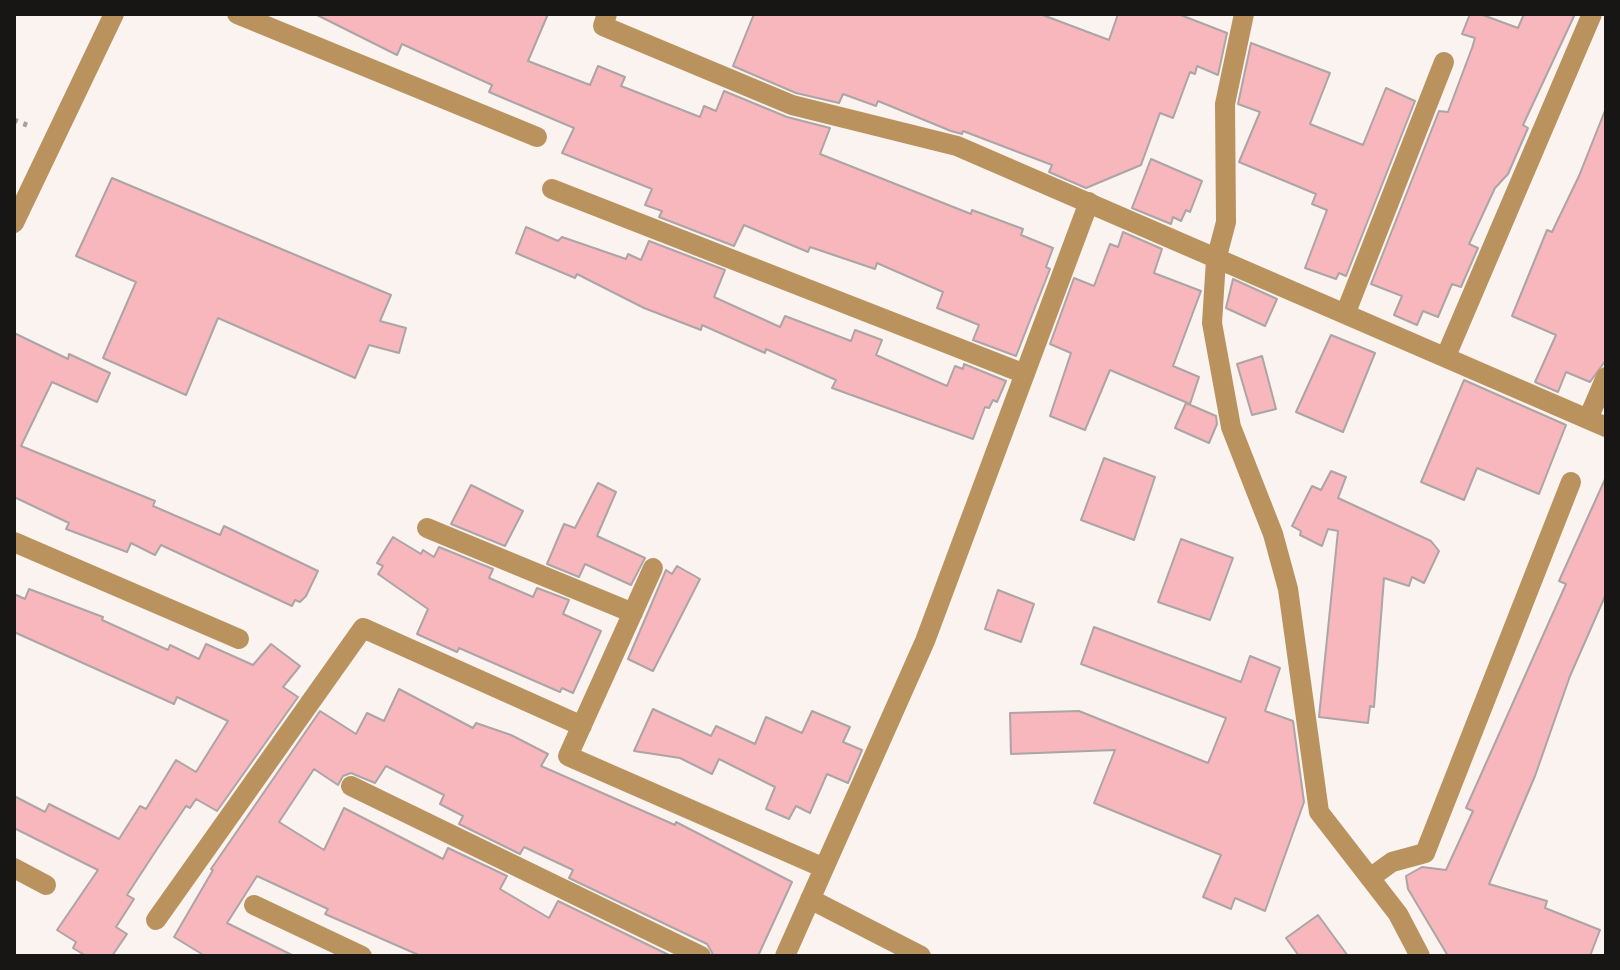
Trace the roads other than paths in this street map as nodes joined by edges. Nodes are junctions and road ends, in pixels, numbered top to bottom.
1 (114, 14) edge
2 (237, 14) edge
3 (607, 14) edge
4 (1244, 14) edge
5 (1592, 14) edge
6 (1444, 62) dead end
7 (537, 137) dead end
8 (552, 189) dead end
9 (1089, 202) junction
10 (14, 223) edge
11 (1216, 260) junction
12 (1346, 312) junction
13 (1446, 356) junction
14 (1025, 374) junction
15 (1606, 377) edge
16 (1597, 423) edge
17 (1571, 482) dead end
18 (427, 528) dead end
19 (14, 542) edge
20 (653, 568) dead end
21 (633, 613) junction
22 (239, 639) dead end
23 (582, 726) junction
24 (351, 786) dead end
25 (14, 868) edge
26 (824, 868) junction
27 (1370, 878) junction
28 (46, 885) dead end
29 (810, 899) junction
30 (254, 905) dead end
31 (156, 920) dead end
32 (362, 956) edge
33 (701, 956) edge
34 (785, 956) edge
35 (921, 956) edge
36 (1420, 956) edge

1 - 10 street
2 - 7 street
3 - 9 street
4 - 11 street
5 - 13 street
6 - 12 street
8 - 14 street
9 - 11 street
9 - 14 street
11 - 12 street
11 - 27 street
12 - 13 street
13 - 16 street
14 - 26 street
15 - 16 street
17 - 27 street
18 - 21 street
19 - 22 street
20 - 21 street
21 - 23 street
23 - 26 street
23 - 31 street
24 - 33 street
25 - 28 street
26 - 29 street
27 - 36 street
29 - 34 street
29 - 35 street
30 - 32 street

